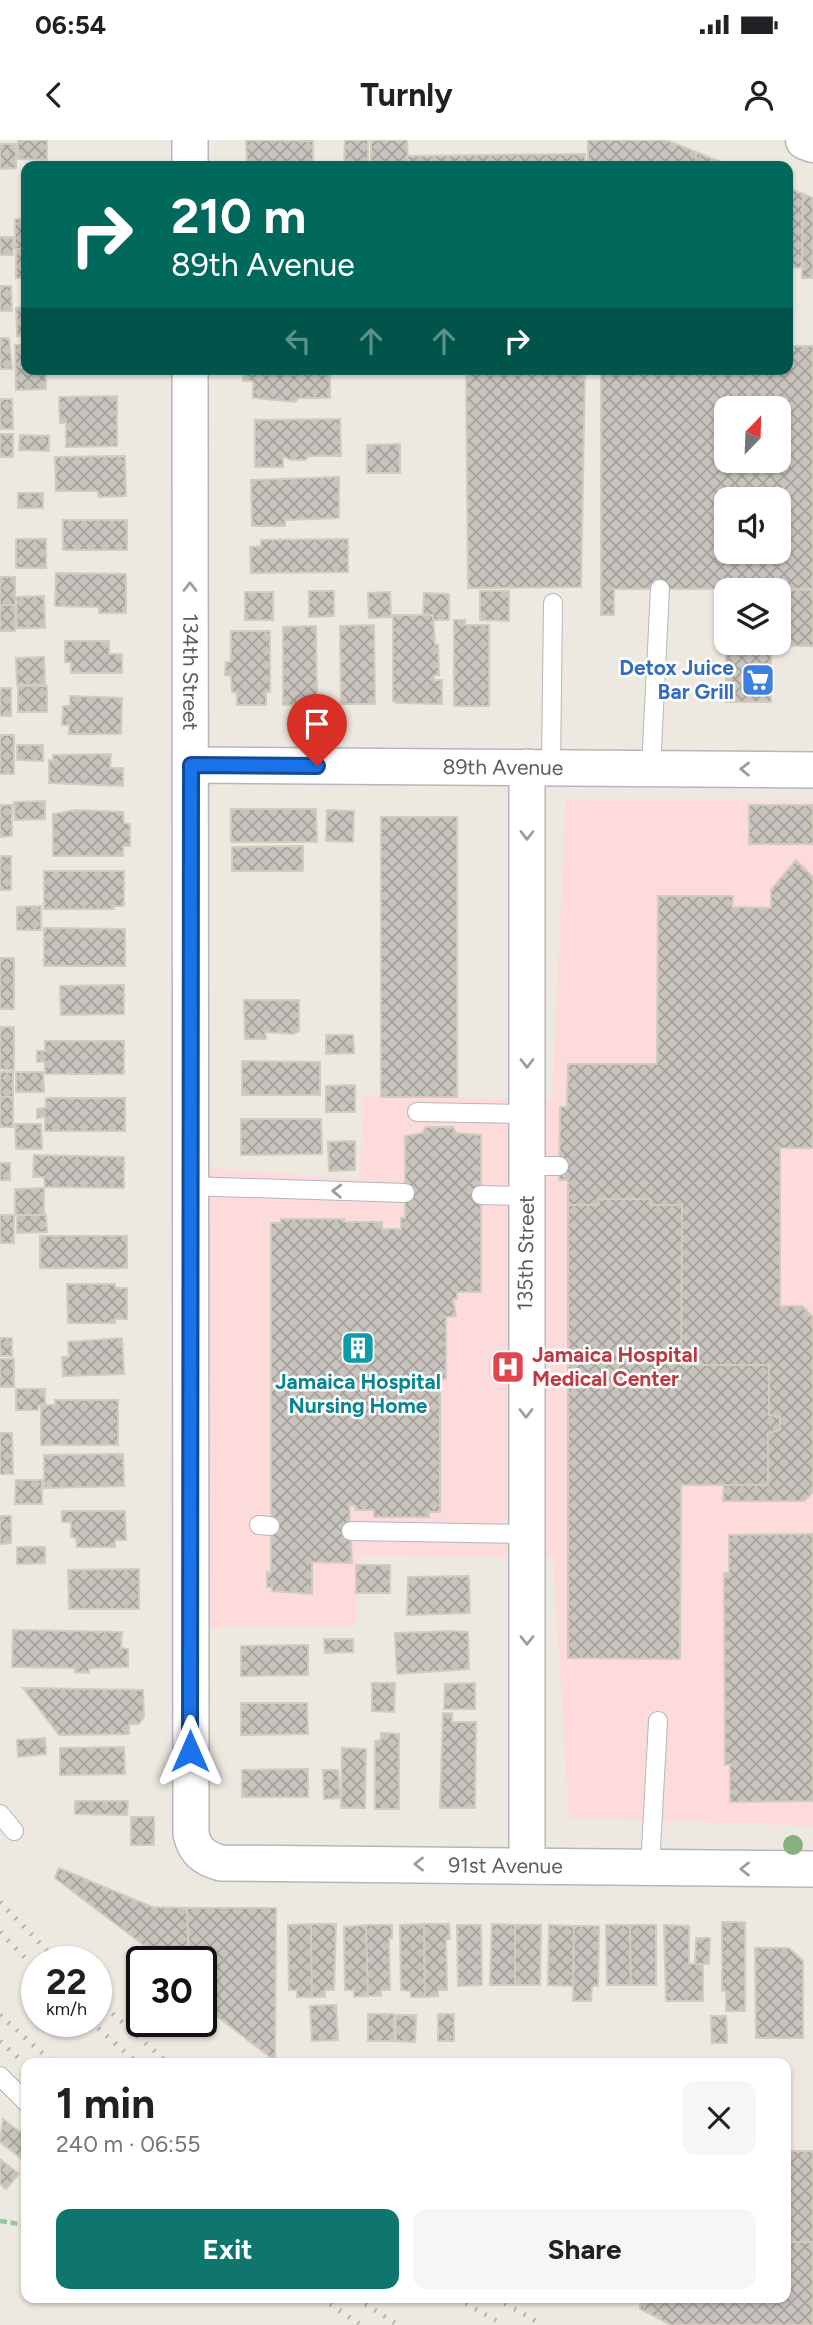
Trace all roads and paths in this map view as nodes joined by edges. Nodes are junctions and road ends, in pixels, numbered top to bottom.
1 (190, 140) edge
2 (805, 140) edge
3 (813, 143) edge
4 (190, 161) edge
5 (190, 375) edge
6 (660, 589) dead end
7 (553, 603) dead end
8 (191, 765) junction
9 (539, 767) junction
10 (651, 768) junction
11 (813, 769) edge
12 (417, 1112) dead end
13 (527, 1114) junction
14 (538, 1176) junction
15 (189, 1186) junction
16 (405, 1193) dead end
17 (481, 1195) dead end
18 (351, 1531) dead end
19 (526, 1535) junction
20 (658, 1721) dead end
21 (0, 1814) edge
22 (14, 1831) dead end
23 (200, 1854) joint
24 (527, 1864) junction
25 (650, 1868) junction
26 (813, 1869) edge
27 (0, 2076) edge
28 (21, 2097) edge
29 (0, 2221) edge
30 (21, 2224) edge

1 - 4 street
2 - 3 main road
8 -> 5 street, 134th Street
6 - 10 lane
7 - 9 lane
8 - 9 street, 89th Avenue
8 - 15 street, 134th Street
9 - 10 street, 89th Avenue
9 -> 13 street, 135th Street
11 -> 10 street, 89th Avenue
12 - 13 lane
13 - 14 street, 135th Street
14 - 17 lane
14 -> 19 street, 135th Street
16 -> 15 lane
15 - 23 street, 134th Street
18 - 19 lane
19 -> 24 street, 135th Street
20 - 25 lane
21 - 22 lane
24 -> 23 street, 91st Avenue
24 - 25 street, 91st Avenue
26 -> 25 street, 91st Avenue
27 - 28 lane
29 - 30 path

